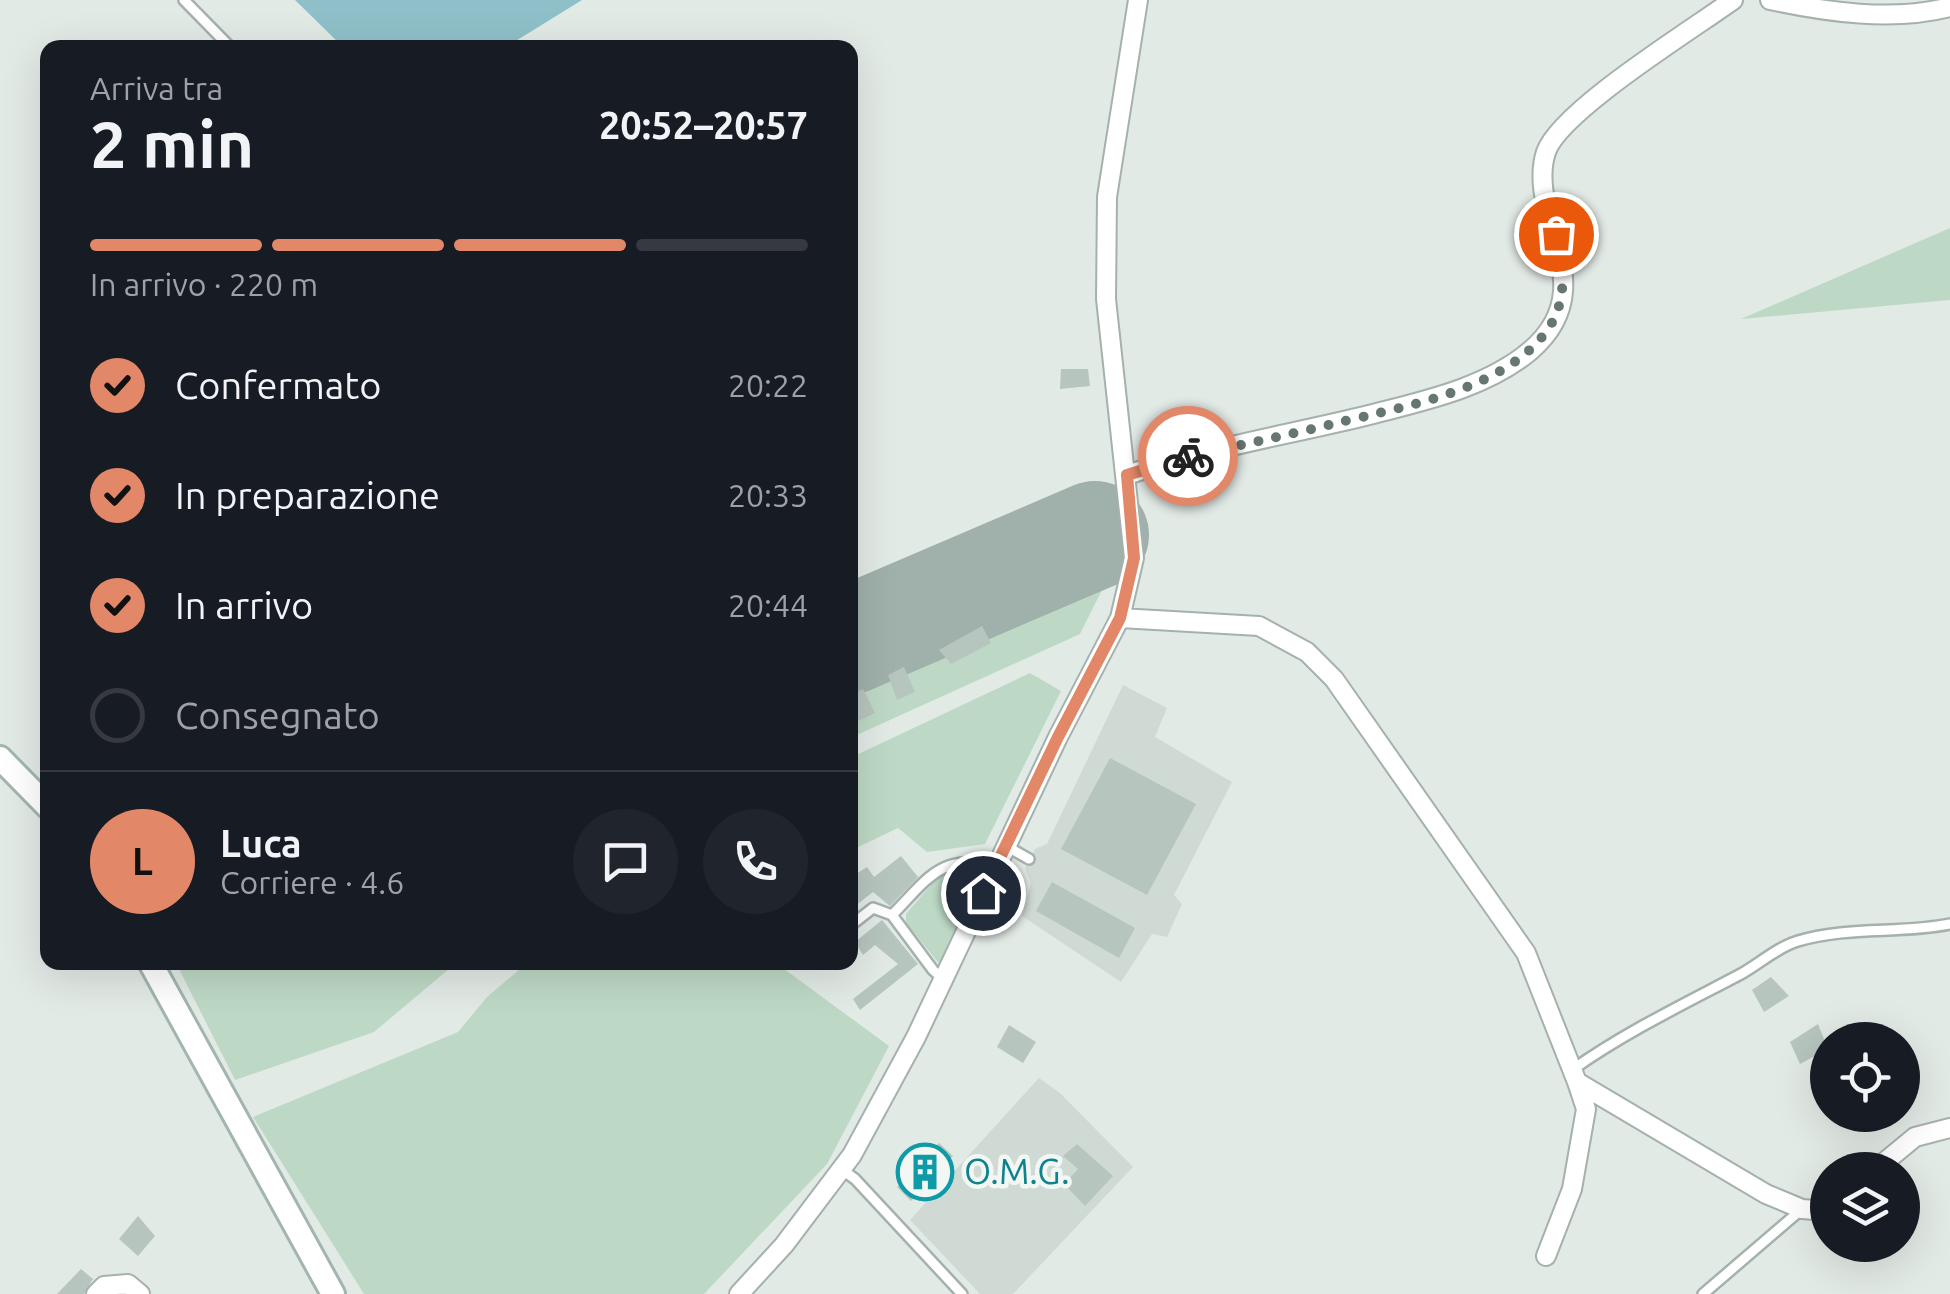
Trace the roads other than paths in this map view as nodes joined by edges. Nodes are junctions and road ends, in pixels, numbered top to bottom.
1 (184, 0) edge
2 (1138, 0) edge
3 (1732, 0) edge
4 (1770, 0) edge
5 (1950, 7) edge
6 (223, 40) edge
7 (1127, 475) junction
8 (1120, 618) junction
9 (0, 758) edge
10 (40, 799) edge
11 (1006, 846) junction
12 (1029, 859) dead end
13 (994, 869) junction
14 (892, 915) junction
15 (858, 920) edge
16 (1950, 924) edge
17 (154, 970) edge
18 (943, 979) junction
19 (1575, 1076) junction
20 (1950, 1128) edge
21 (1896, 1152) edge
22 (841, 1169) junction
23 (1802, 1209) junction
24 (1810, 1210) edge
25 (1546, 1256) dead end
26 (329, 1292) edge
27 (96, 1294) edge
28 (140, 1294) edge
29 (739, 1294) edge
30 (962, 1294) edge
31 (1703, 1294) edge

1 - 6 lane
2 - 7 street
3 - 7 street
4 - 5 street
7 - 8 street
8 - 11 street
8 - 19 street
9 - 10 street
11 - 12 lane
11 - 13 street
13 - 14 lane
13 - 18 street
14 - 15 lane
14 - 18 lane
16 - 19 lane
17 - 26 street
18 - 22 street
19 - 23 street
19 - 25 street
20 - 21 street
22 - 29 street
22 - 30 lane
23 - 24 street
23 - 31 lane
27 - 28 street

